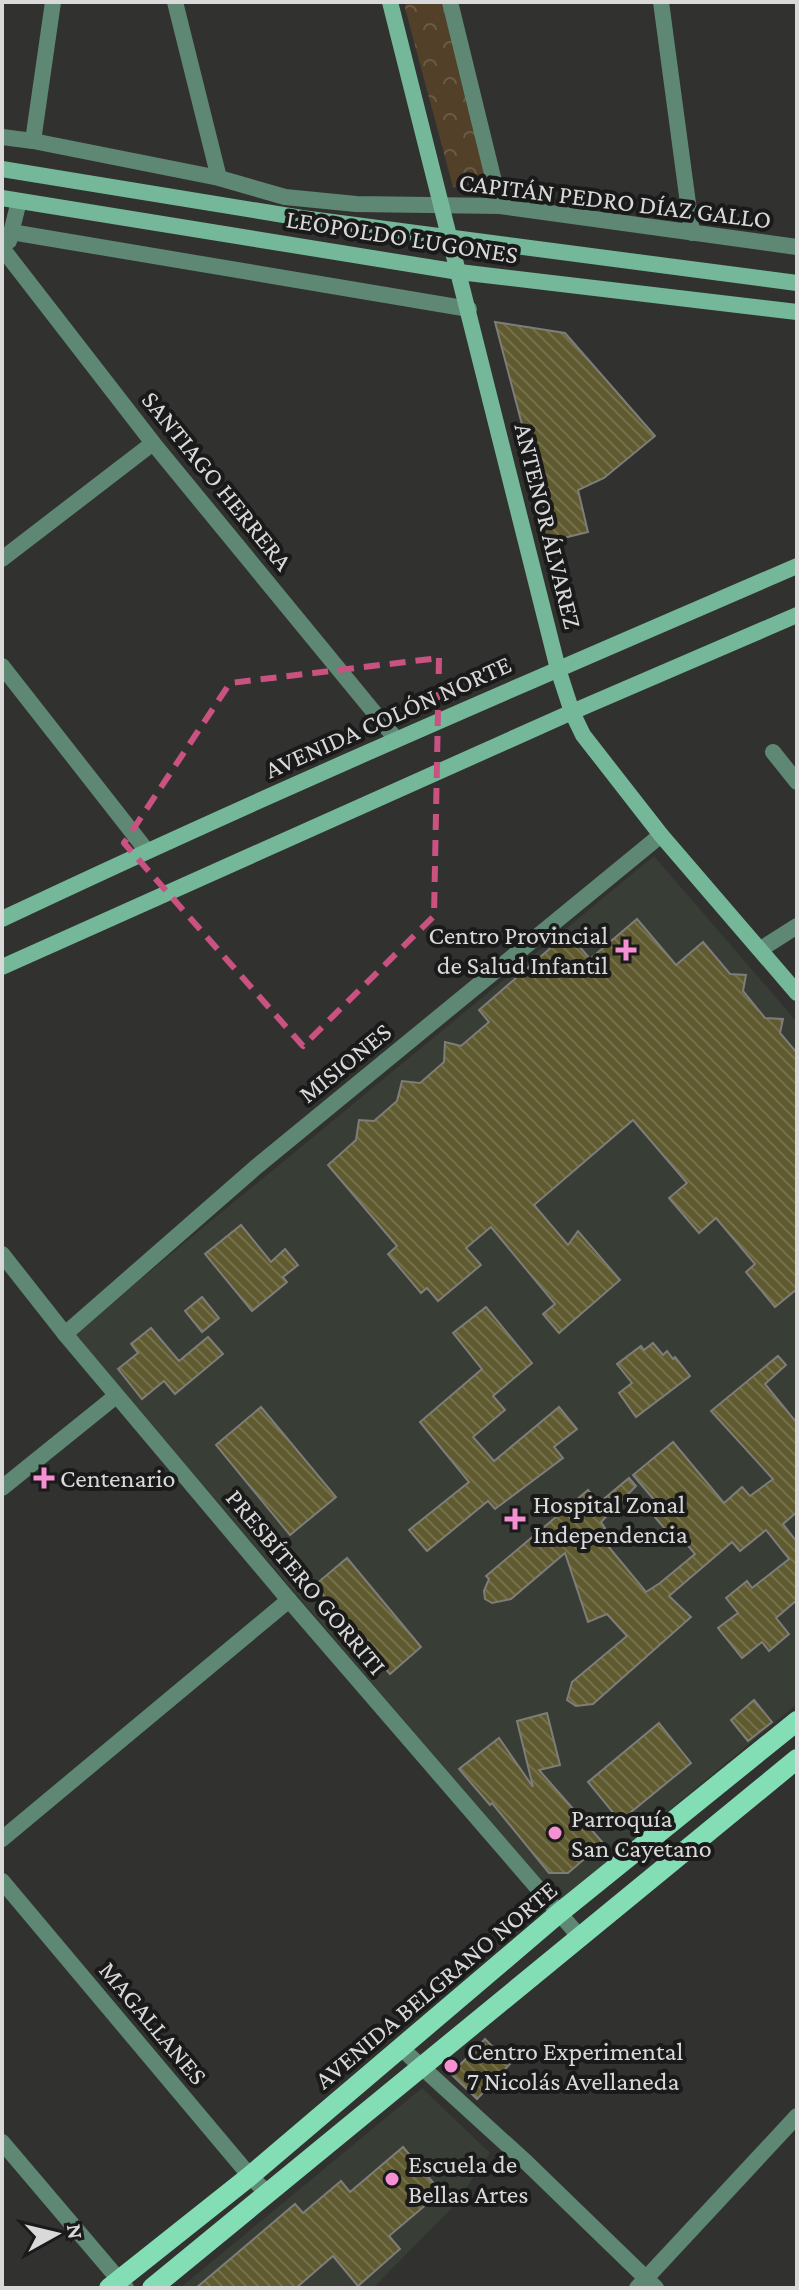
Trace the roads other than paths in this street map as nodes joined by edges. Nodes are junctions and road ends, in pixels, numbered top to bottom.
1 (53, 2) edge
2 (175, 2) edge
3 (390, 2) edge
4 (450, 2) edge
5 (661, 2) edge
6 (2, 137) edge
7 (33, 141) junction
8 (2, 169) edge
9 (219, 178) junction
10 (2, 198) edge
11 (19, 201) junction
12 (441, 205) junction
13 (500, 206) junction
14 (11, 232) junction
15 (692, 233) junction
16 (450, 238) junction
17 (797, 247) edge
18 (4, 249) edge
19 (459, 272) junction
20 (797, 283) edge
21 (469, 309) junction
22 (797, 312) edge
23 (153, 443) junction
24 (2, 559) edge
25 (797, 566) edge
26 (797, 615) edge
27 (2, 666) edge
28 (558, 669) junction
29 (572, 712) junction
30 (396, 739) junction
31 (773, 752) dead end
32 (797, 782) edge
33 (661, 835) junction
34 (147, 851) junction
35 (2, 919) edge
36 (797, 926) edge
37 (761, 949) junction
38 (2, 967) edge
39 (797, 993) edge
40 (2, 1254) edge
41 (65, 1334) junction
42 (116, 1396) junction
43 (2, 1488) edge
44 (289, 1600) junction
45 (797, 1721) edge
46 (797, 1759) edge
47 (2, 1839) edge
48 (2, 1881) edge
49 (558, 1914) junction
50 (579, 1936) junction
51 (402, 2049) junction
52 (423, 2068) junction
53 (797, 2116) edge
54 (2, 2142) edge
55 (250, 2176) junction
56 (268, 2194) junction
57 (118, 2285) edge
58 (646, 2285) edge
59 (152, 2288) edge

1 - 7 street
2 - 9 street
3 - 12 main road, ANTENOR ÁLVAREZ
4 - 13 street
5 - 15 street
6 - 7 street, CAPITÁN PEDRO DÍAZ GALLO
7 - 9 street, CAPITÁN PEDRO DÍAZ GALLO
8 - 16 main road, LEOPOLDO LUGONES
9 - 12 street, CAPITÁN PEDRO DÍAZ GALLO
10 - 11 main road, LEOPOLDO LUGONES
11 - 14 street
11 - 19 main road, LEOPOLDO LUGONES
12 - 13 street, CAPITÁN PEDRO DÍAZ GALLO
12 - 16 main road, ANTENOR ÁLVAREZ
13 - 15 street, CAPITÁN PEDRO DÍAZ GALLO
14 - 18 street
14 - 21 street
15 - 17 street, CAPITÁN PEDRO DÍAZ GALLO
16 - 19 main road, ANTENOR ÁLVAREZ
16 - 20 main road, LEOPOLDO LUGONES
18 - 23 street, SANTIAGO HERRERA
19 - 21 main road, ANTENOR ÁLVAREZ
19 - 22 main road, LEOPOLDO LUGONES
21 - 28 main road, ANTENOR ÁLVAREZ
23 - 24 street
23 - 30 street, SANTIAGO HERRERA
25 - 28 main road, AVENIDA COLÓN NORTE
26 - 29 main road
27 - 34 street
28 - 29 main road, ANTENOR ÁLVAREZ
28 - 30 main road, AVENIDA COLÓN NORTE
29 - 33 main road, ANTENOR ÁLVAREZ
29 - 38 main road
30 - 34 main road, AVENIDA COLÓN NORTE
31 - 32 street
33 - 37 main road, ANTENOR ÁLVAREZ
33 - 41 street, MISIONES
34 - 35 main road, AVENIDA COLÓN NORTE
36 - 37 street
37 - 39 main road, ANTENOR ÁLVAREZ
40 - 41 street, PRESBÍTERO GORRITI
41 - 42 street, PRESBÍTERO GORRITI
42 - 43 street
42 - 44 street, PRESBÍTERO GORRITI
44 - 47 street
44 - 49 street, PRESBÍTERO GORRITI
45 - 49 main road, AVENIDA BELGRANO NORTE
46 - 50 main road, AVENIDA BELGRANO NORTE
48 - 55 street, MAGALLANES
49 - 50 street, PRESBÍTERO GORRITI
49 - 51 main road, AVENIDA BELGRANO NORTE
50 - 52 main road, AVENIDA BELGRANO NORTE
51 - 52 street
51 - 55 main road, AVENIDA BELGRANO NORTE
52 - 56 main road, AVENIDA BELGRANO NORTE
52 - 58 street
53 - 58 street
54 - 57 street
55 - 56 street, MAGALLANES
55 - 57 main road, AVENIDA BELGRANO NORTE
56 - 59 main road, AVENIDA BELGRANO NORTE

